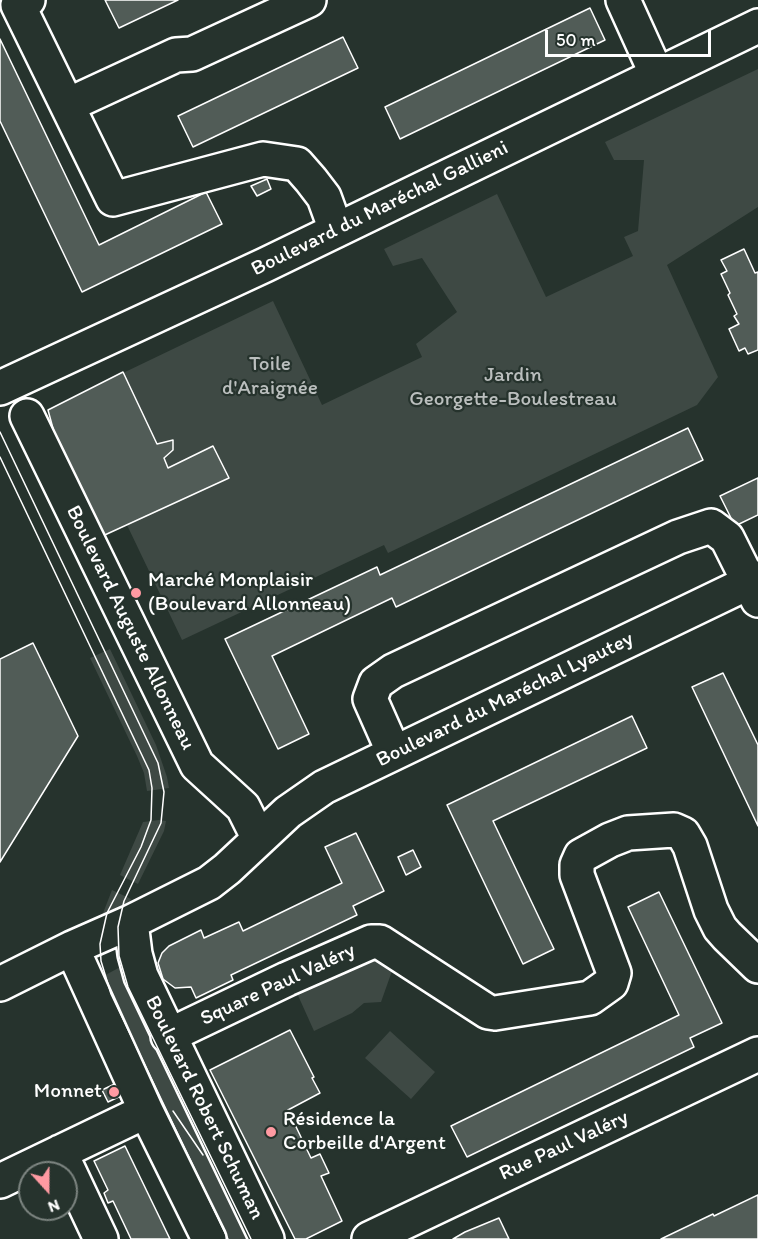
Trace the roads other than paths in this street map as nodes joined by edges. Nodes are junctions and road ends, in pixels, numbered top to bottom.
1 (28, 0) edge
2 (309, 0) edge
3 (623, 0) edge
4 (758, 26) edge
5 (657, 75) junction
6 (68, 105) junction
7 (336, 230) junction
8 (0, 386) edge
9 (27, 416) dead end
10 (755, 586) edge
11 (394, 753) junction
12 (257, 832) junction
13 (131, 922) junction
14 (72, 948) junction
15 (758, 966) edge
16 (0, 984) edge
17 (168, 1036) junction
18 (758, 1054) edge
19 (146, 1111) junction
20 (47, 1158) junction
21 (0, 1181) edge
22 (385, 1235) edge
23 (101, 1239) edge
24 (209, 1239) edge
25 (267, 1239) edge

1 - 6 street
2 - 6 street
3 - 5 street
4 - 5 street, Boulevard du Maréchal Gallieni
5 - 7 street, Boulevard du Maréchal Gallieni
6 - 7 street
7 - 8 street, Boulevard du Maréchal Gallieni
9 - 12 street, Boulevard Auguste Allonneau
10 - 11 street, Boulevard du Maréchal Lyautey
10 - 11 street
11 - 12 street, Boulevard du Maréchal Lyautey
12 - 13 street, Boulevard du Maréchal Lyautey
13 - 14 street, Boulevard du Maréchal Lyautey
13 - 17 street, Boulevard Robert Schuman
14 - 16 street, Boulevard du Maréchal Lyautey
14 - 19 street
15 - 17 street, Square Paul Valéry
17 - 25 street, Boulevard Robert Schuman
18 - 22 street, Rue Paul Valéry
19 - 20 street
19 - 24 street
20 - 21 street
20 - 23 street

